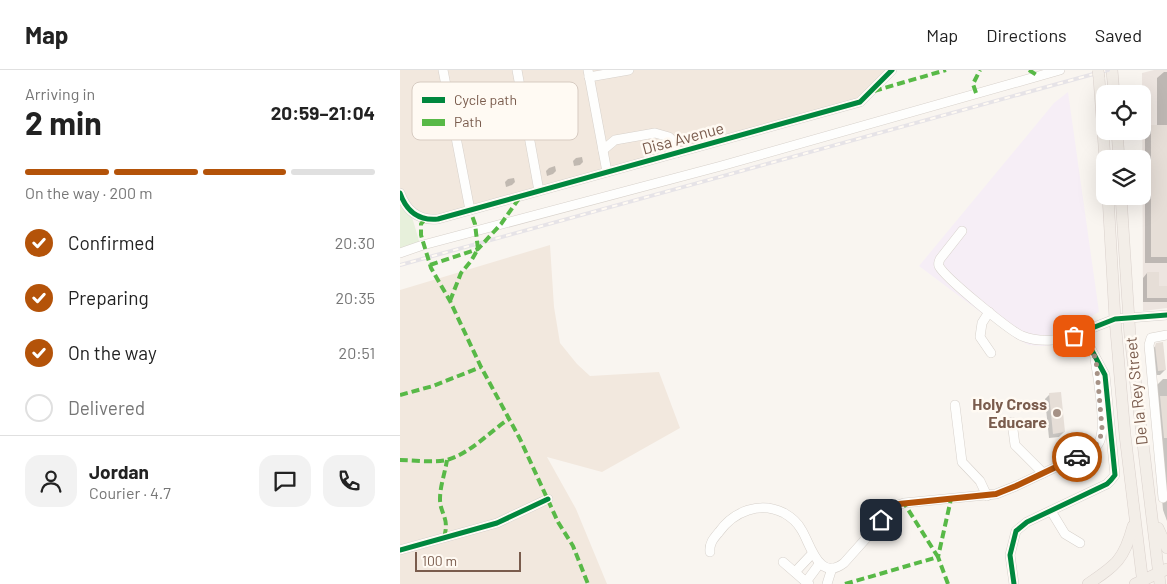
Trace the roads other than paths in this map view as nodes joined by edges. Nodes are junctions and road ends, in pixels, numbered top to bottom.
1 (629, 70) edge
2 (892, 70) edge
3 (1060, 70) edge
4 (1112, 72) edge
5 (589, 74) edge
6 (1098, 74) edge
7 (1113, 85) edge
8 (456, 140) edge
9 (530, 140) edge
10 (603, 150) junction
11 (1104, 150) edge
12 (677, 153) junction
13 (607, 172) junction
14 (539, 191) junction
15 (400, 193) edge
16 (1109, 205) edge
17 (1122, 205) edge
18 (470, 210) junction
19 (962, 231) dead end
20 (400, 253) edge
21 (989, 312) junction
22 (1167, 315) edge
23 (1128, 318) junction
24 (1115, 319) junction
25 (1082, 332) junction
26 (1167, 335) edge
27 (991, 353) dead end
28 (1096, 359) junction
29 (955, 405) dead end
30 (1012, 422) dead end
31 (1043, 473) junction
32 (987, 496) junction
33 (1163, 498) dead end
34 (548, 499) dead end
35 (1051, 511) junction
36 (1151, 516) junction
37 (1134, 519) junction
38 (1080, 543) dead end
39 (1167, 548) edge
40 (400, 550) edge
41 (710, 552) dead end
42 (812, 554) junction
43 (783, 562) dead end
44 (820, 563) junction
45 (832, 568) junction
46 (795, 572) junction
47 (1162, 575) edge
48 (807, 583) edge
49 (1140, 583) edge
50 (827, 584) edge
51 (1014, 584) edge
52 (1088, 584) edge

1 - 5 street
2 - 12 street, Disa Avenue
3 - 20 street
4 - 7 main road
5 - 10 street
6 - 11 main road
8 - 18 street
9 - 14 street
10 - 12 street
10 - 13 street
12 - 13 street, Disa Avenue
13 - 14 street, Disa Avenue
14 - 18 street, Disa Avenue
15 - 18 street, Disa Avenue
16 - 24 main road, De la Rey Street
17 - 23 main road, De la Rey Street
19 - 21 street
21 - 25 street
21 - 27 street
22 - 23 street
23 - 24 street
23 - 36 main road, De la Rey Street
24 - 25 street
24 - 37 main road, De la Rey Street
25 - 28 street
26 - 33 street
28 - 31 street
28 - 35 street
29 - 32 street
30 - 31 street
31 - 32 street
32 - 45 street
34 - 40 street
35 - 38 street
35 - 51 street
36 - 39 main road
36 - 47 main road, De la Rey Street
37 - 49 main road, De la Rey Street
37 - 52 main road
41 - 42 street
42 - 44 street
42 - 46 street
43 - 46 street
44 - 45 street
44 - 48 street
45 - 50 street
46 - 48 street
47 - 49 main road

